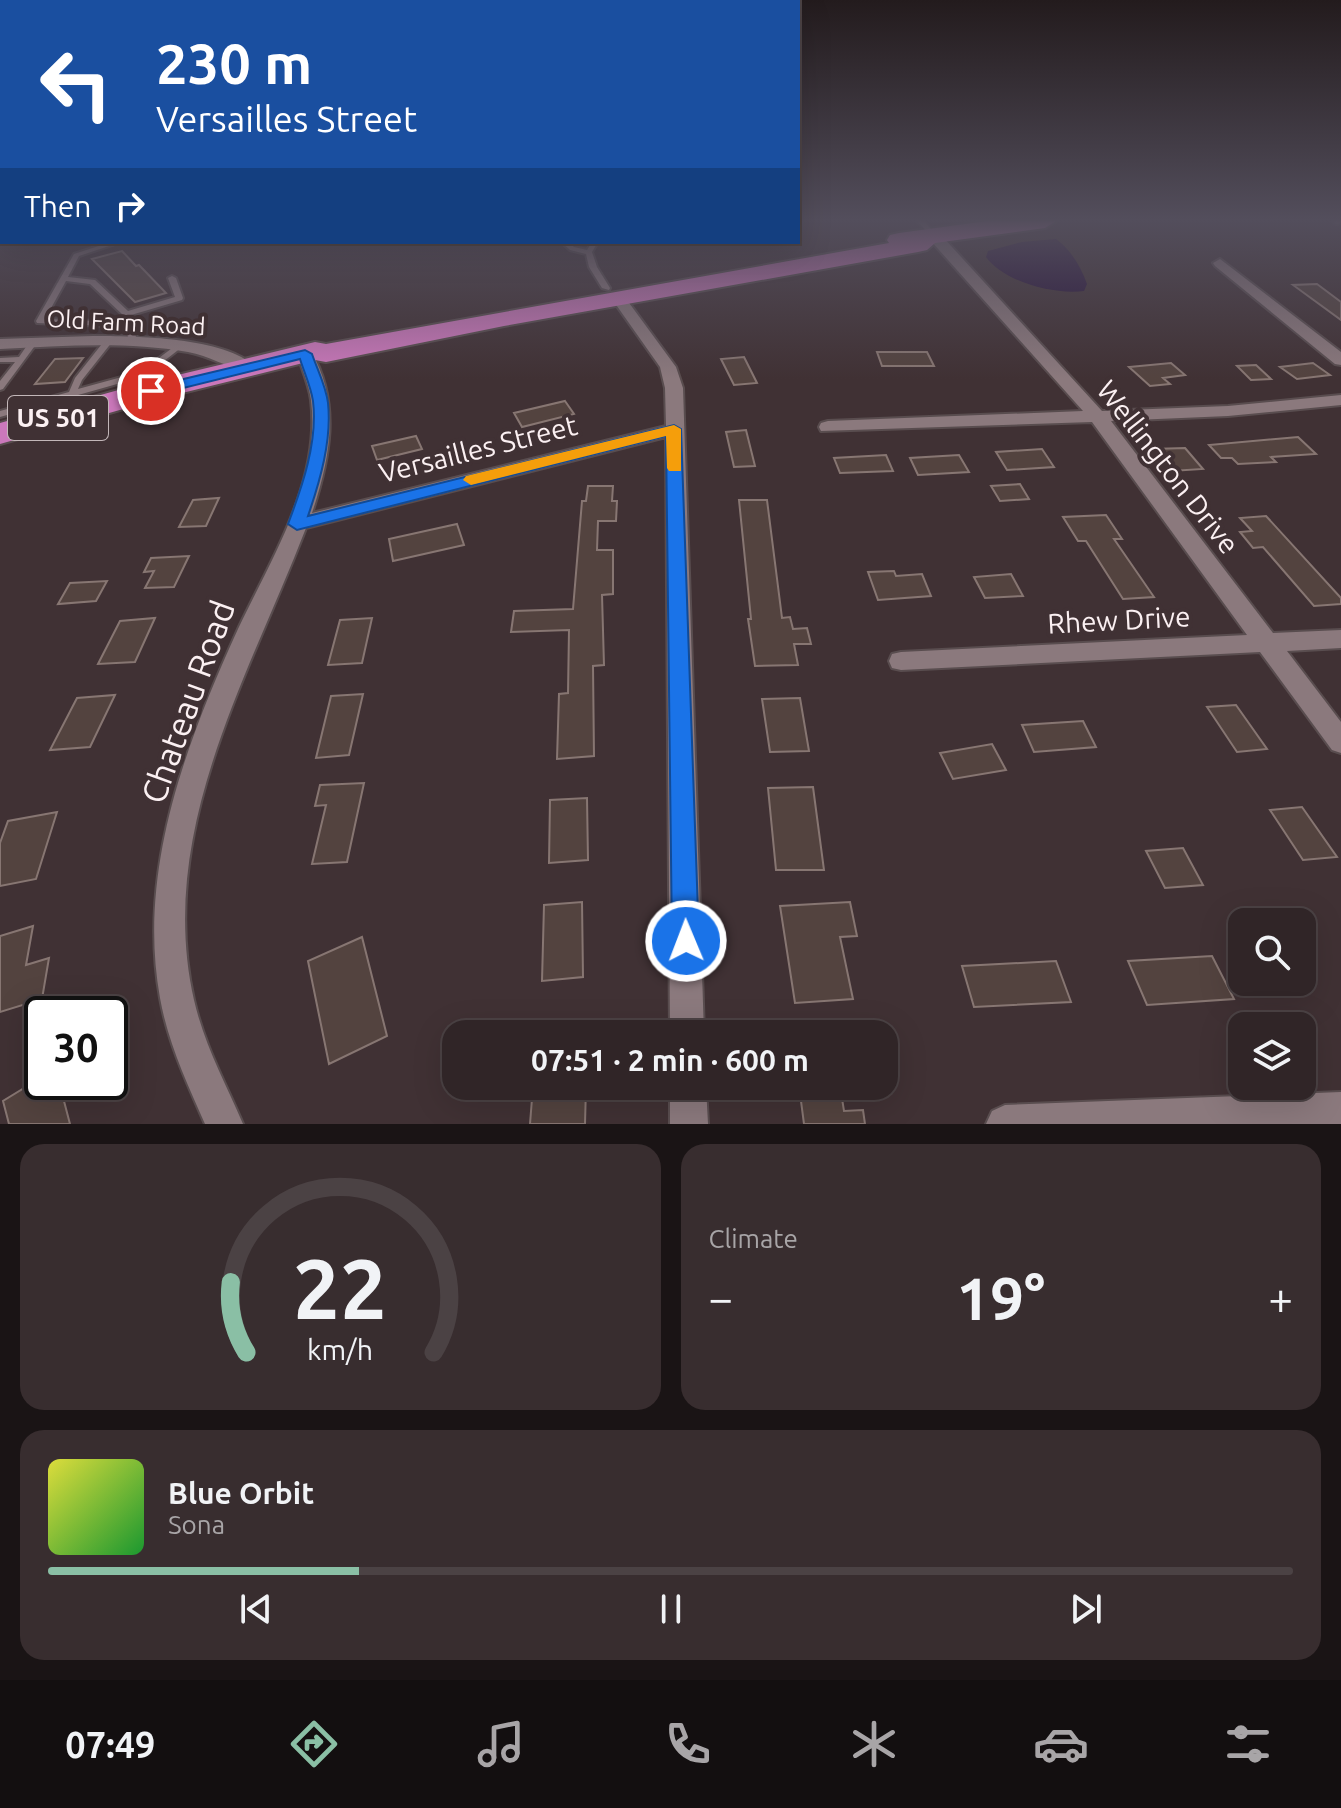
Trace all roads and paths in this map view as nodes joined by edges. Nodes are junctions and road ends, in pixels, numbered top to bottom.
1 (66, 273) edge
2 (598, 273) edge
3 (714, 273) edge
4 (741, 273) edge
5 (965, 273) edge
6 (1233, 273) edge
7 (63, 278) junction
8 (172, 278) dead end
9 (613, 294) junction
10 (127, 314) junction
11 (131, 325) junction
12 (108, 342) junction
13 (33, 343) junction
14 (133, 343) junction
15 (0, 344) edge
16 (179, 345) junction
17 (310, 352) junction
18 (20, 359) junction
19 (0, 360) edge
20 (1341, 360) edge
21 (247, 367) junction
22 (157, 380) junction
23 (0, 387) edge
24 (1341, 400) edge
25 (60, 404) junction
26 (0, 414) edge
27 (1098, 417) junction
28 (828, 427) dead end
29 (674, 429) junction
30 (0, 434) edge
31 (297, 524) junction
32 (1341, 639) edge
33 (1267, 642) junction
34 (901, 661) dead end
35 (1341, 742) edge
36 (687, 1020) edge
37 (688, 1100) edge
38 (1341, 1110) edge
39 (224, 1124) edge
40 (689, 1124) edge
41 (1005, 1124) edge

1 - 7 lane
2 - 9 lane
3 - 9 highway, US 501
4 - 9 highway, US 501
5 - 27 street, Wellington Drive
6 - 20 street
7 - 10 lane
7 - 11 lane
8 - 10 lane
9 - 17 highway, US 501
9 - 17 highway, US 501
9 - 29 street
10 - 11 lane
11 - 14 lane
12 - 13 street, Old Farm Road
12 - 14 street, Old Farm Road
12 - 25 lane
13 - 15 street, Old Farm Road
13 - 18 lane
14 - 16 street, Old Farm Road
16 - 21 street, Old Farm Road
16 - 22 lane
17 - 21 highway, US 501
17 - 31 street, Chateau Road
18 - 19 lane
18 - 23 lane
21 - 22 highway, US 501
22 - 25 highway, US 501
24 - 27 street
25 - 26 lane
25 - 30 highway, US 501
27 - 28 street
27 - 33 street, Wellington Drive
29 - 31 street, Versailles Street
29 - 36 street
31 - 39 street, Chateau Road
32 - 33 street, Rhew Drive
33 - 34 street, Rhew Drive
33 - 35 street, Wellington Drive
37 - 40 street
38 - 41 street

